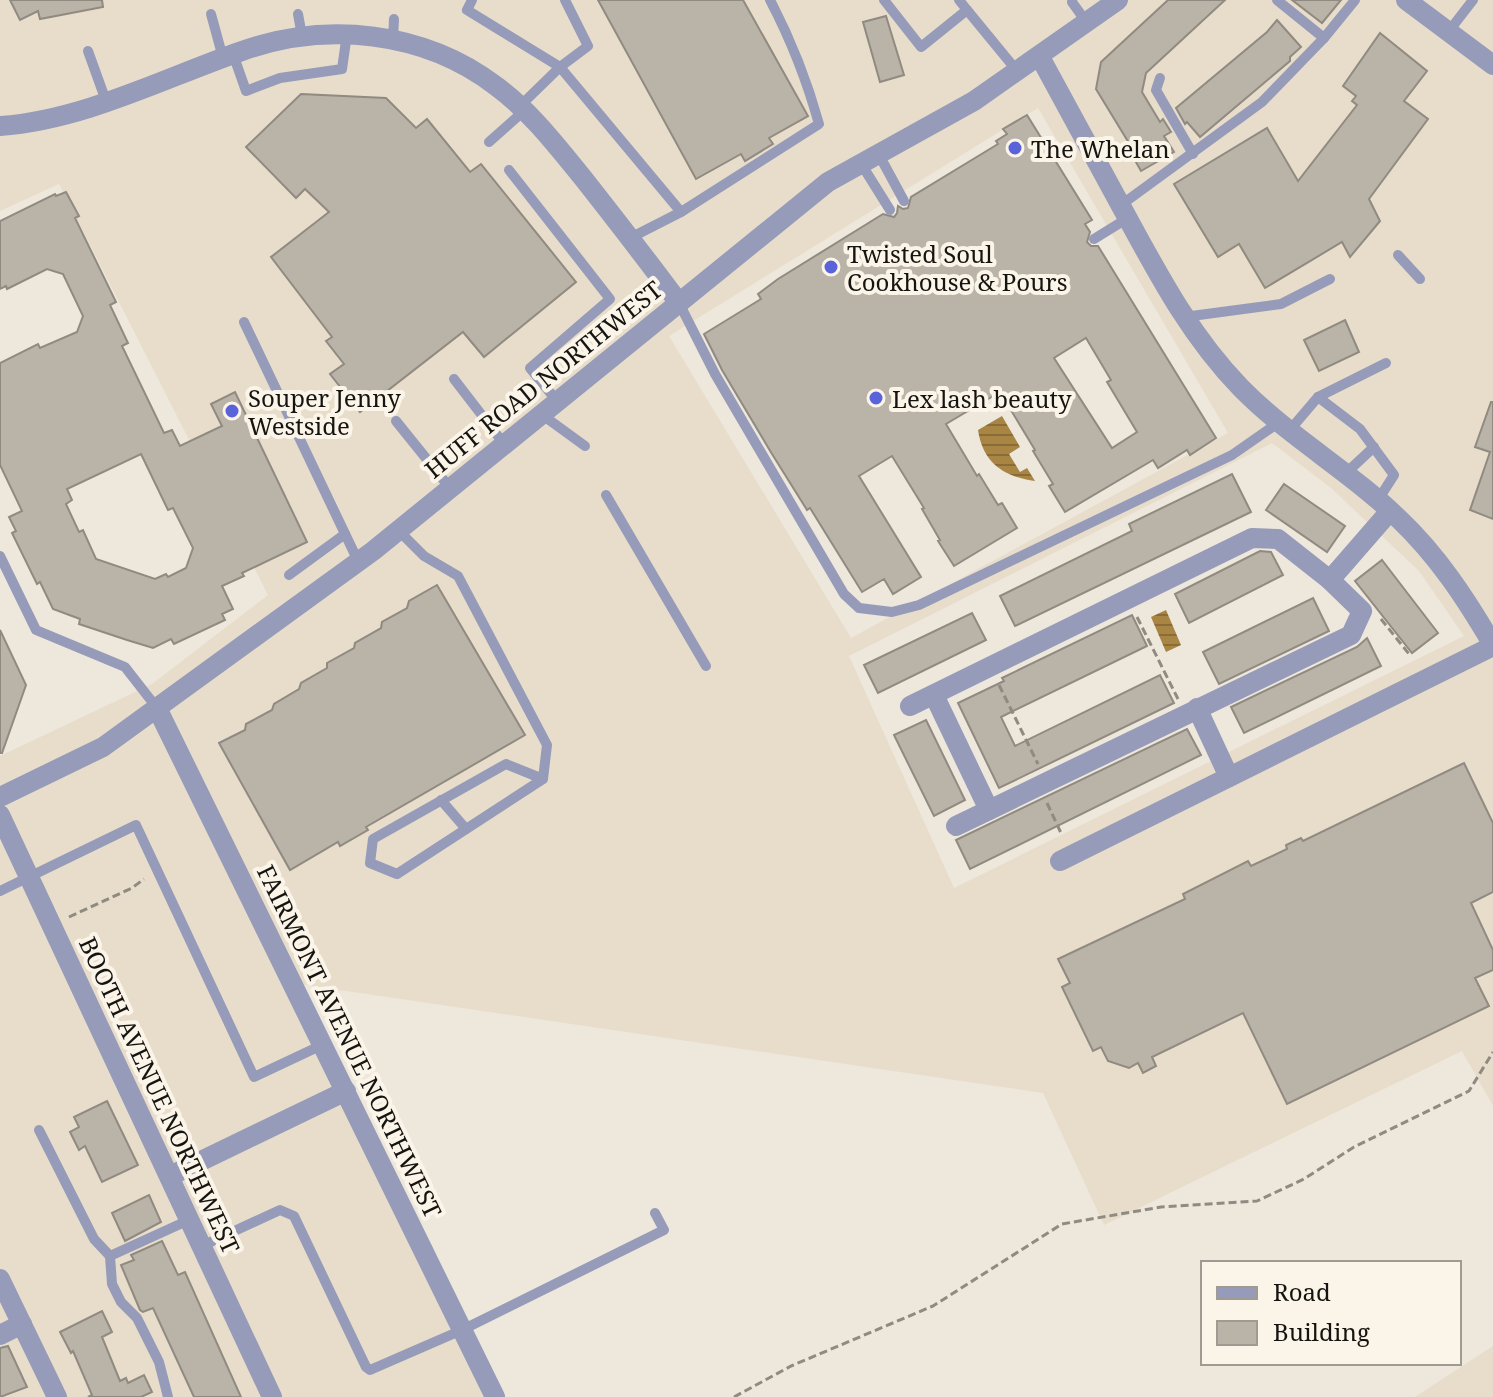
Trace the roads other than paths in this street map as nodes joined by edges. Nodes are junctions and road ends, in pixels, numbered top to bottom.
1 (472, 0) edge
2 (565, 0) edge
3 (770, 0) edge
4 (884, 0) edge
5 (959, 0) edge
6 (1118, 0) edge
7 (1277, 0) edge
8 (1355, 0) edge
9 (1406, 0) edge
10 (1473, 0) edge
11 (1072, 2) edge
12 (967, 10) junction
13 (211, 14) dead end
14 (298, 14) dead end
15 (1087, 23) junction
16 (1449, 31) junction
17 (347, 34) junction
18 (302, 36) junction
19 (1324, 38) junction
20 (88, 51) dead end
21 (228, 56) junction
22 (1040, 57) junction
23 (1493, 65) edge
24 (560, 67) junction
25 (1018, 72) junction
26 (1160, 78) dead end
27 (106, 101) junction
28 (522, 108) junction
29 (0, 126) edge
30 (489, 142) dead end
31 (1193, 154) junction
32 (869, 158) junction
33 (509, 170) dead end
34 (893, 181) junction
35 (877, 190) junction
36 (904, 201) dead end
37 (890, 210) dead end
38 (681, 212) junction
39 (1124, 212) junction
40 (630, 238) junction
41 (1094, 239) dead end
42 (1398, 255) dead end
43 (1330, 279) dead end
44 (1420, 279) dead end
45 (679, 303) junction
46 (1184, 317) junction
47 (244, 322) dead end
48 (1386, 363) dead end
49 (454, 379) dead end
50 (1318, 397) junction
51 (557, 401) junction
52 (541, 414) junction
53 (396, 421) dead end
54 (1284, 427) junction
55 (504, 444) junction
56 (585, 446) dead end
57 (1374, 447) junction
58 (1345, 474) junction
59 (450, 488) junction
60 (606, 495) dead end
61 (1384, 505) junction
62 (398, 530) junction
63 (345, 534) junction
64 (0, 556) edge
65 (358, 561) junction
66 (289, 575) dead end
67 (1330, 580) junction
68 (1493, 645) edge
69 (706, 666) dead end
70 (934, 695) junction
71 (1188, 705) junction
72 (910, 706) dead end
73 (157, 708) junction
74 (1229, 777) junction
75 (543, 779) junction
76 (0, 797) edge
77 (441, 800) junction
78 (989, 810) junction
79 (0, 815) edge
80 (956, 826) dead end
81 (466, 829) junction
82 (1060, 861) dead end
83 (29, 877) junction
84 (0, 891) edge
85 (323, 1045) junction
86 (346, 1091) junction
87 (39, 1130) dead end
88 (170, 1176) junction
89 (655, 1213) dead end
90 (189, 1220) junction
91 (202, 1246) junction
92 (110, 1256) junction
93 (0, 1279) edge
94 (22, 1324) junction
95 (462, 1330) junction
96 (0, 1335) edge
97 (57, 1397) edge
98 (168, 1397) edge
99 (272, 1397) edge
100 (495, 1397) edge

1 - 24 lane
2 - 24 lane
3 - 38 lane
4 - 12 lane
5 - 12 lane
6 - 15 street, HUFF ROAD NORTHWEST
7 - 19 lane
8 - 19 lane
9 - 16 street
10 - 16 lane
11 - 15 lane
12 - 25 lane
13 - 21 lane
14 - 18 lane
15 - 22 street, HUFF ROAD NORTHWEST
16 - 23 street
17 - 18 street
17 - 21 lane
17 - 28 street
18 - 21 street
19 - 31 lane
20 - 27 lane
21 - 27 street
22 - 25 street, HUFF ROAD NORTHWEST
22 - 39 street
24 - 28 lane
24 - 38 lane
25 - 32 street, HUFF ROAD NORTHWEST
26 - 31 lane
27 - 29 street
28 - 30 lane
28 - 40 street
31 - 39 lane
32 - 34 lane
32 - 35 lane
32 - 45 street, HUFF ROAD NORTHWEST
33 - 51 lane
34 - 35 lane
34 - 36 lane
35 - 37 lane
38 - 40 lane
39 - 41 lane
39 - 46 street
40 - 45 street
42 - 44 lane
43 - 46 lane
45 - 51 street, HUFF ROAD NORTHWEST
45 - 54 lane
46 - 54 street
47 - 63 lane
48 - 50 lane
49 - 55 lane
50 - 54 lane
50 - 57 lane
51 - 52 street, HUFF ROAD NORTHWEST
52 - 55 street, HUFF ROAD NORTHWEST
52 - 56 lane
53 - 59 lane
54 - 58 street
55 - 59 street, HUFF ROAD NORTHWEST
57 - 58 lane
57 - 61 lane
58 - 61 street
59 - 62 street, HUFF ROAD NORTHWEST
60 - 69 lane
61 - 67 street
61 - 68 street
62 - 65 street, HUFF ROAD NORTHWEST
62 - 75 lane
63 - 65 lane
63 - 66 lane
64 - 73 lane
65 - 73 street, HUFF ROAD NORTHWEST
67 - 70 street
67 - 71 street
68 - 74 street
70 - 72 street
70 - 78 street
71 - 74 street
71 - 78 street
73 - 76 street, HUFF ROAD NORTHWEST
73 - 85 street, FAIRMONT AVENUE NORTHWEST
74 - 82 street
75 - 77 lane
75 - 81 lane
77 - 81 lane
77 - 81 lane
78 - 80 street
79 - 83 street, BOOTH AVENUE NORTHWEST
83 - 84 lane
83 - 85 lane
83 - 88 street, BOOTH AVENUE NORTHWEST
85 - 86 street, FAIRMONT AVENUE NORTHWEST
86 - 88 street
86 - 95 street, FAIRMONT AVENUE NORTHWEST
87 - 92 lane
88 - 90 street, BOOTH AVENUE NORTHWEST
89 - 95 lane
90 - 91 street, BOOTH AVENUE NORTHWEST
90 - 92 lane
91 - 95 lane
91 - 99 street, BOOTH AVENUE NORTHWEST
92 - 98 lane
93 - 94 street
94 - 96 street
94 - 97 street
95 - 100 street, FAIRMONT AVENUE NORTHWEST

